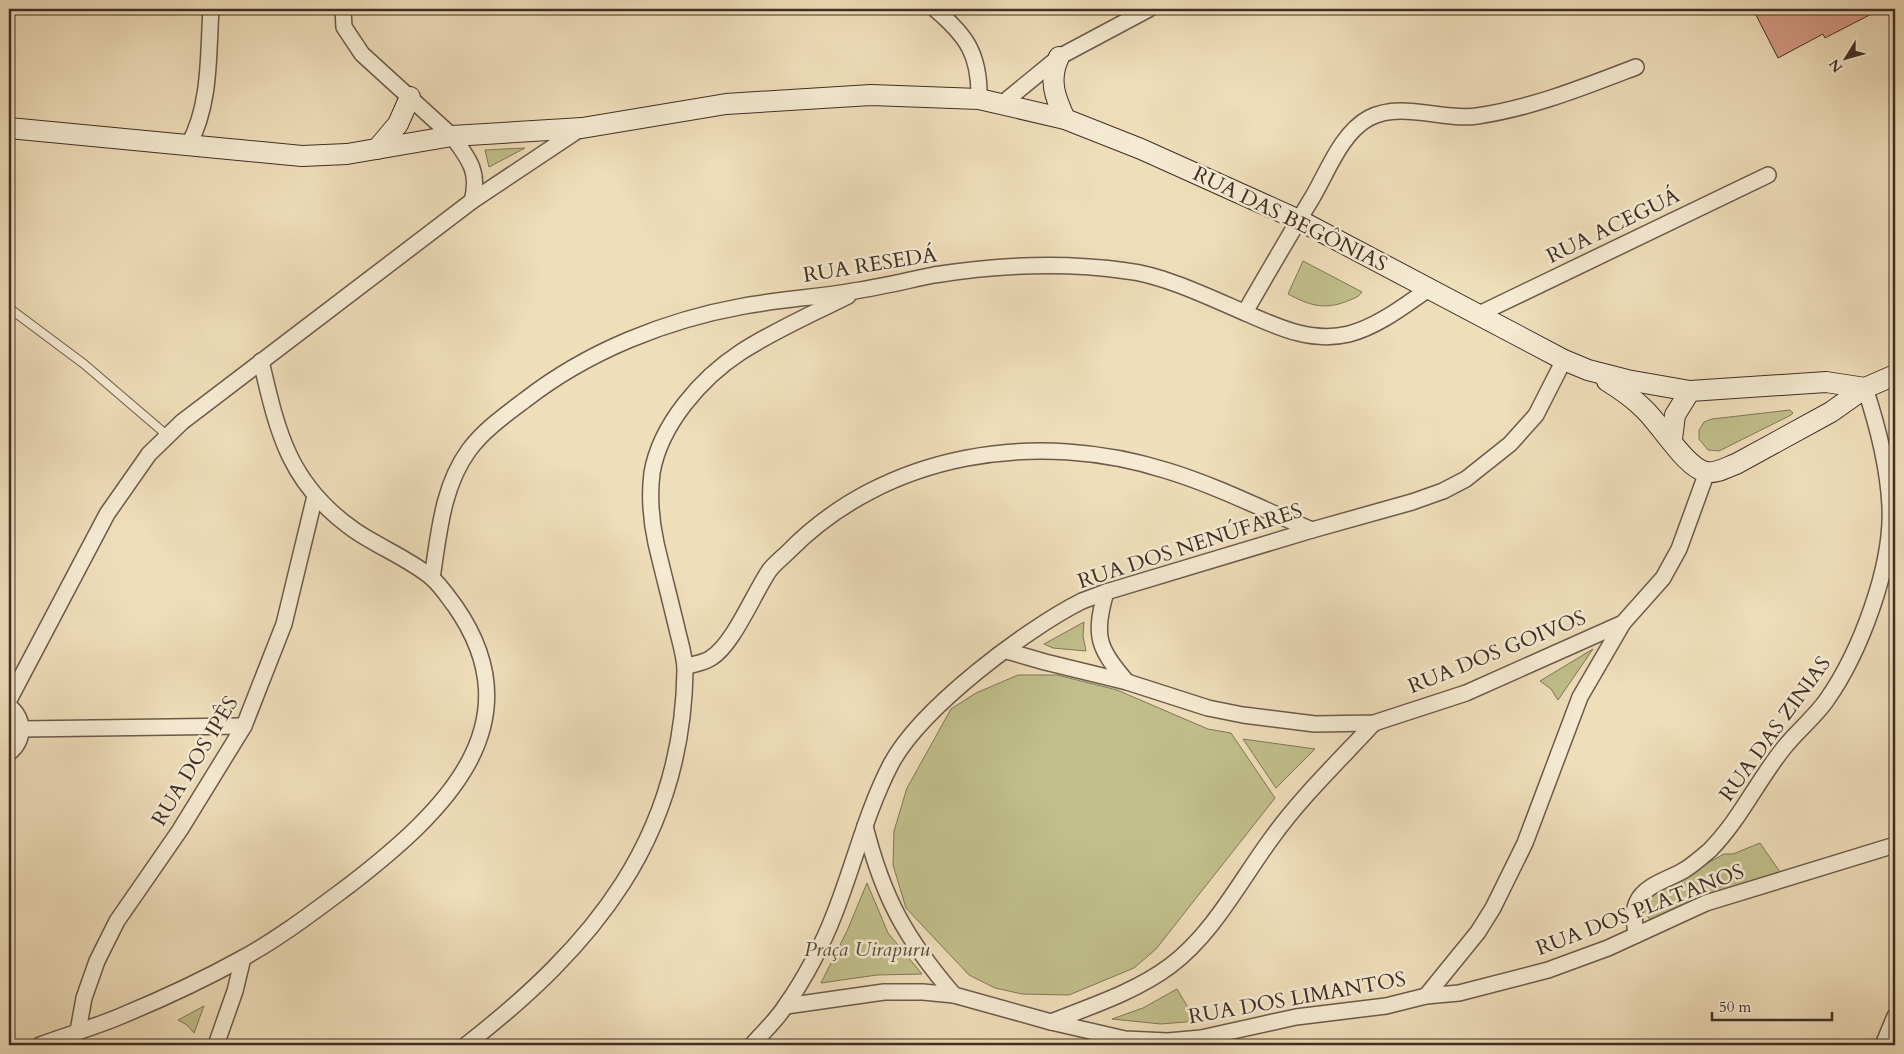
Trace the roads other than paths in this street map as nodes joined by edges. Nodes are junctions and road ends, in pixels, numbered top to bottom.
1 (211, 9) edge
2 (343, 9) edge
3 (935, 9) edge
4 (1149, 9) edge
5 (1059, 57) junction
6 (1636, 67) dead end
7 (410, 97) junction
8 (979, 99) junction
9 (1003, 103) junction
10 (1065, 119) junction
11 (9, 128) edge
12 (582, 128) junction
13 (452, 136) junction
14 (189, 144) junction
15 (377, 149) junction
16 (1768, 175) dead end
17 (472, 201) junction
18 (1299, 220) junction
19 (1430, 288) junction
20 (859, 290) junction
21 (9, 308) edge
22 (1245, 312) junction
23 (1477, 315) junction
24 (1564, 360) junction
25 (261, 361) junction
26 (1588, 370) junction
27 (1895, 375) edge
28 (1826, 382) junction
29 (1865, 388) junction
30 (1690, 391) junction
31 (1831, 412) junction
32 (168, 436) junction
33 (1672, 439) junction
34 (1707, 472) junction
35 (315, 496) junction
36 (1312, 530) junction
37 (432, 578) junction
38 (1106, 592) junction
39 (1623, 623) junction
40 (1007, 651) junction
41 (685, 667) junction
42 (1127, 682) junction
43 (9, 700) edge
44 (9, 706) edge
45 (1374, 723) junction
46 (244, 726) junction
47 (21, 729) junction
48 (9, 753) edge
49 (864, 826) junction
50 (1895, 844) edge
51 (1636, 936) junction
52 (243, 958) junction
53 (954, 995) junction
54 (1426, 996) junction
55 (786, 1006) junction
56 (1895, 1016) edge
57 (1051, 1022) junction
58 (78, 1031) junction
59 (40, 1045) edge
60 (216, 1045) edge
61 (466, 1045) edge
62 (752, 1045) edge
63 (1883, 1045) edge

1 - 14 street
2 - 7 street
3 - 8 street
4 - 5 street
5 - 9 street
5 - 10 main road
6 - 18 street
7 - 13 street
7 - 15 main road
8 - 9 main road, RUA DAS BEGÔNIAS
8 - 12 main road, RUA DAS BEGÔNIAS
9 - 10 main road, RUA DAS BEGÔNIAS
10 - 18 main road, RUA DAS BEGÔNIAS
11 - 14 main road, RUA DAS BEGÔNIAS
12 - 13 main road, RUA DAS BEGÔNIAS
12 - 17 street
13 - 15 main road, RUA DAS BEGÔNIAS
13 - 17 street
14 - 15 main road, RUA DAS BEGÔNIAS
16 - 23 street, RUA ACEGUÁ
17 - 25 street
18 - 19 main road, RUA DAS BEGÔNIAS
18 - 22 street
19 - 22 street, RUA RESEDÁ
19 - 23 main road, RUA DAS BEGÔNIAS
20 - 22 street, RUA RESEDÁ
20 - 37 street, RUA RESEDÁ
20 - 41 street
21 - 32 lane
23 - 24 main road, RUA DAS BEGÔNIAS
24 - 26 main road, RUA DAS BEGÔNIAS
24 - 36 street, RUA DOS NENÚFARES
25 - 32 street
25 - 35 street
26 - 30 main road, RUA DAS BEGÔNIAS
26 - 33 main road, RUA DAS BEGÔNIAS
27 - 29 main road
28 - 29 main road, RUA DAS BEGÔNIAS
28 - 30 main road, RUA DAS BEGÔNIAS
28 - 31 main road
29 - 31 main road
29 - 51 street, RUA DAS ZINIAS
30 - 33 main road
31 - 34 main road
32 - 43 street
33 - 34 main road, RUA DAS BEGÔNIAS
34 - 39 street, RUA DOS GOIVOS
35 - 37 street
35 - 46 street, RUA DOS IPÊS
36 - 38 street, RUA DOS NENÚFARES
36 - 41 street
37 - 52 street
38 - 40 street, RUA DOS NENÚFARES
38 - 42 street
39 - 45 street, RUA DOS GOIVOS
39 - 54 street, RUA DOS LIMANTOS
40 - 42 street, RUA DOS GOIVOS
40 - 49 street, RUA DOS NENÚFARES
41 - 61 street
42 - 45 street, RUA DOS GOIVOS
44 - 47 street
45 - 57 street
46 - 47 street
46 - 58 street, RUA DOS IPÊS
47 - 48 street
49 - 53 street
49 - 55 street
50 - 51 street, RUA DOS PLATANOS
51 - 54 street, RUA DOS PLATANOS
52 - 58 street
52 - 60 street
53 - 55 street, RUA DOS LIMANTOS
53 - 57 street, RUA DOS LIMANTOS
54 - 57 street, RUA DOS LIMANTOS
55 - 62 street
56 - 63 street
58 - 59 street

